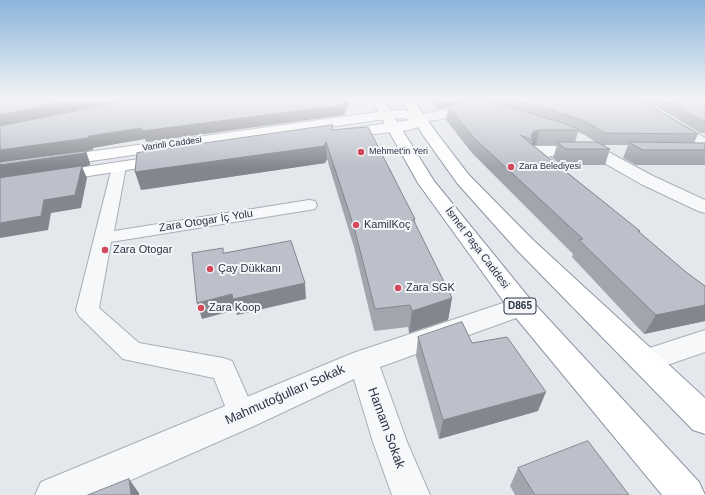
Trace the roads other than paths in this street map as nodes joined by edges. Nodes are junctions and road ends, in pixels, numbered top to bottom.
1 (327, 122) edge
2 (361, 122) edge
3 (390, 122) edge
4 (401, 122) edge
5 (417, 122) edge
6 (422, 122) edge
7 (667, 122) edge
8 (570, 136) edge
9 (704, 146) edge
10 (595, 151) junction
11 (626, 152) dead end
12 (686, 152) edge
13 (119, 167) junction
14 (0, 168) edge
15 (567, 182) edge
16 (0, 184) edge
17 (309, 205) dead end
18 (705, 207) edge
19 (103, 238) junction
20 (521, 306) junction
21 (705, 341) edge
22 (363, 361) junction
23 (644, 361) junction
24 (242, 415) junction
25 (705, 419) edge
26 (54, 495) edge
27 (411, 495) edge
28 (686, 495) edge

1 - 14 main road, Varinli Caddesi
2 - 13 main road, Varinli Caddesi
3 - 20 main road, İsmet Paşa Caddesi / D865
4 - 5 main road, Varinli Caddesi
6 - 23 main road
7 - 9 street
8 - 10 street
9 - 12 street
10 - 11 street
10 - 15 street
10 - 18 street
13 - 16 main road, Varinli Caddesi
13 - 19 lane
17 - 19 lane, Zara Otogar İç Yolu
19 - 24 lane
20 - 22 street, Mahmutoğulları Sokak
20 - 28 main road, İsmet Paşa Caddesi / D865
21 - 23 street
22 - 24 street, Mahmutoğulları Sokak
22 - 27 street, Hamam Sokak
23 - 25 main road
24 - 26 street, Mahmutoğulları Sokak

